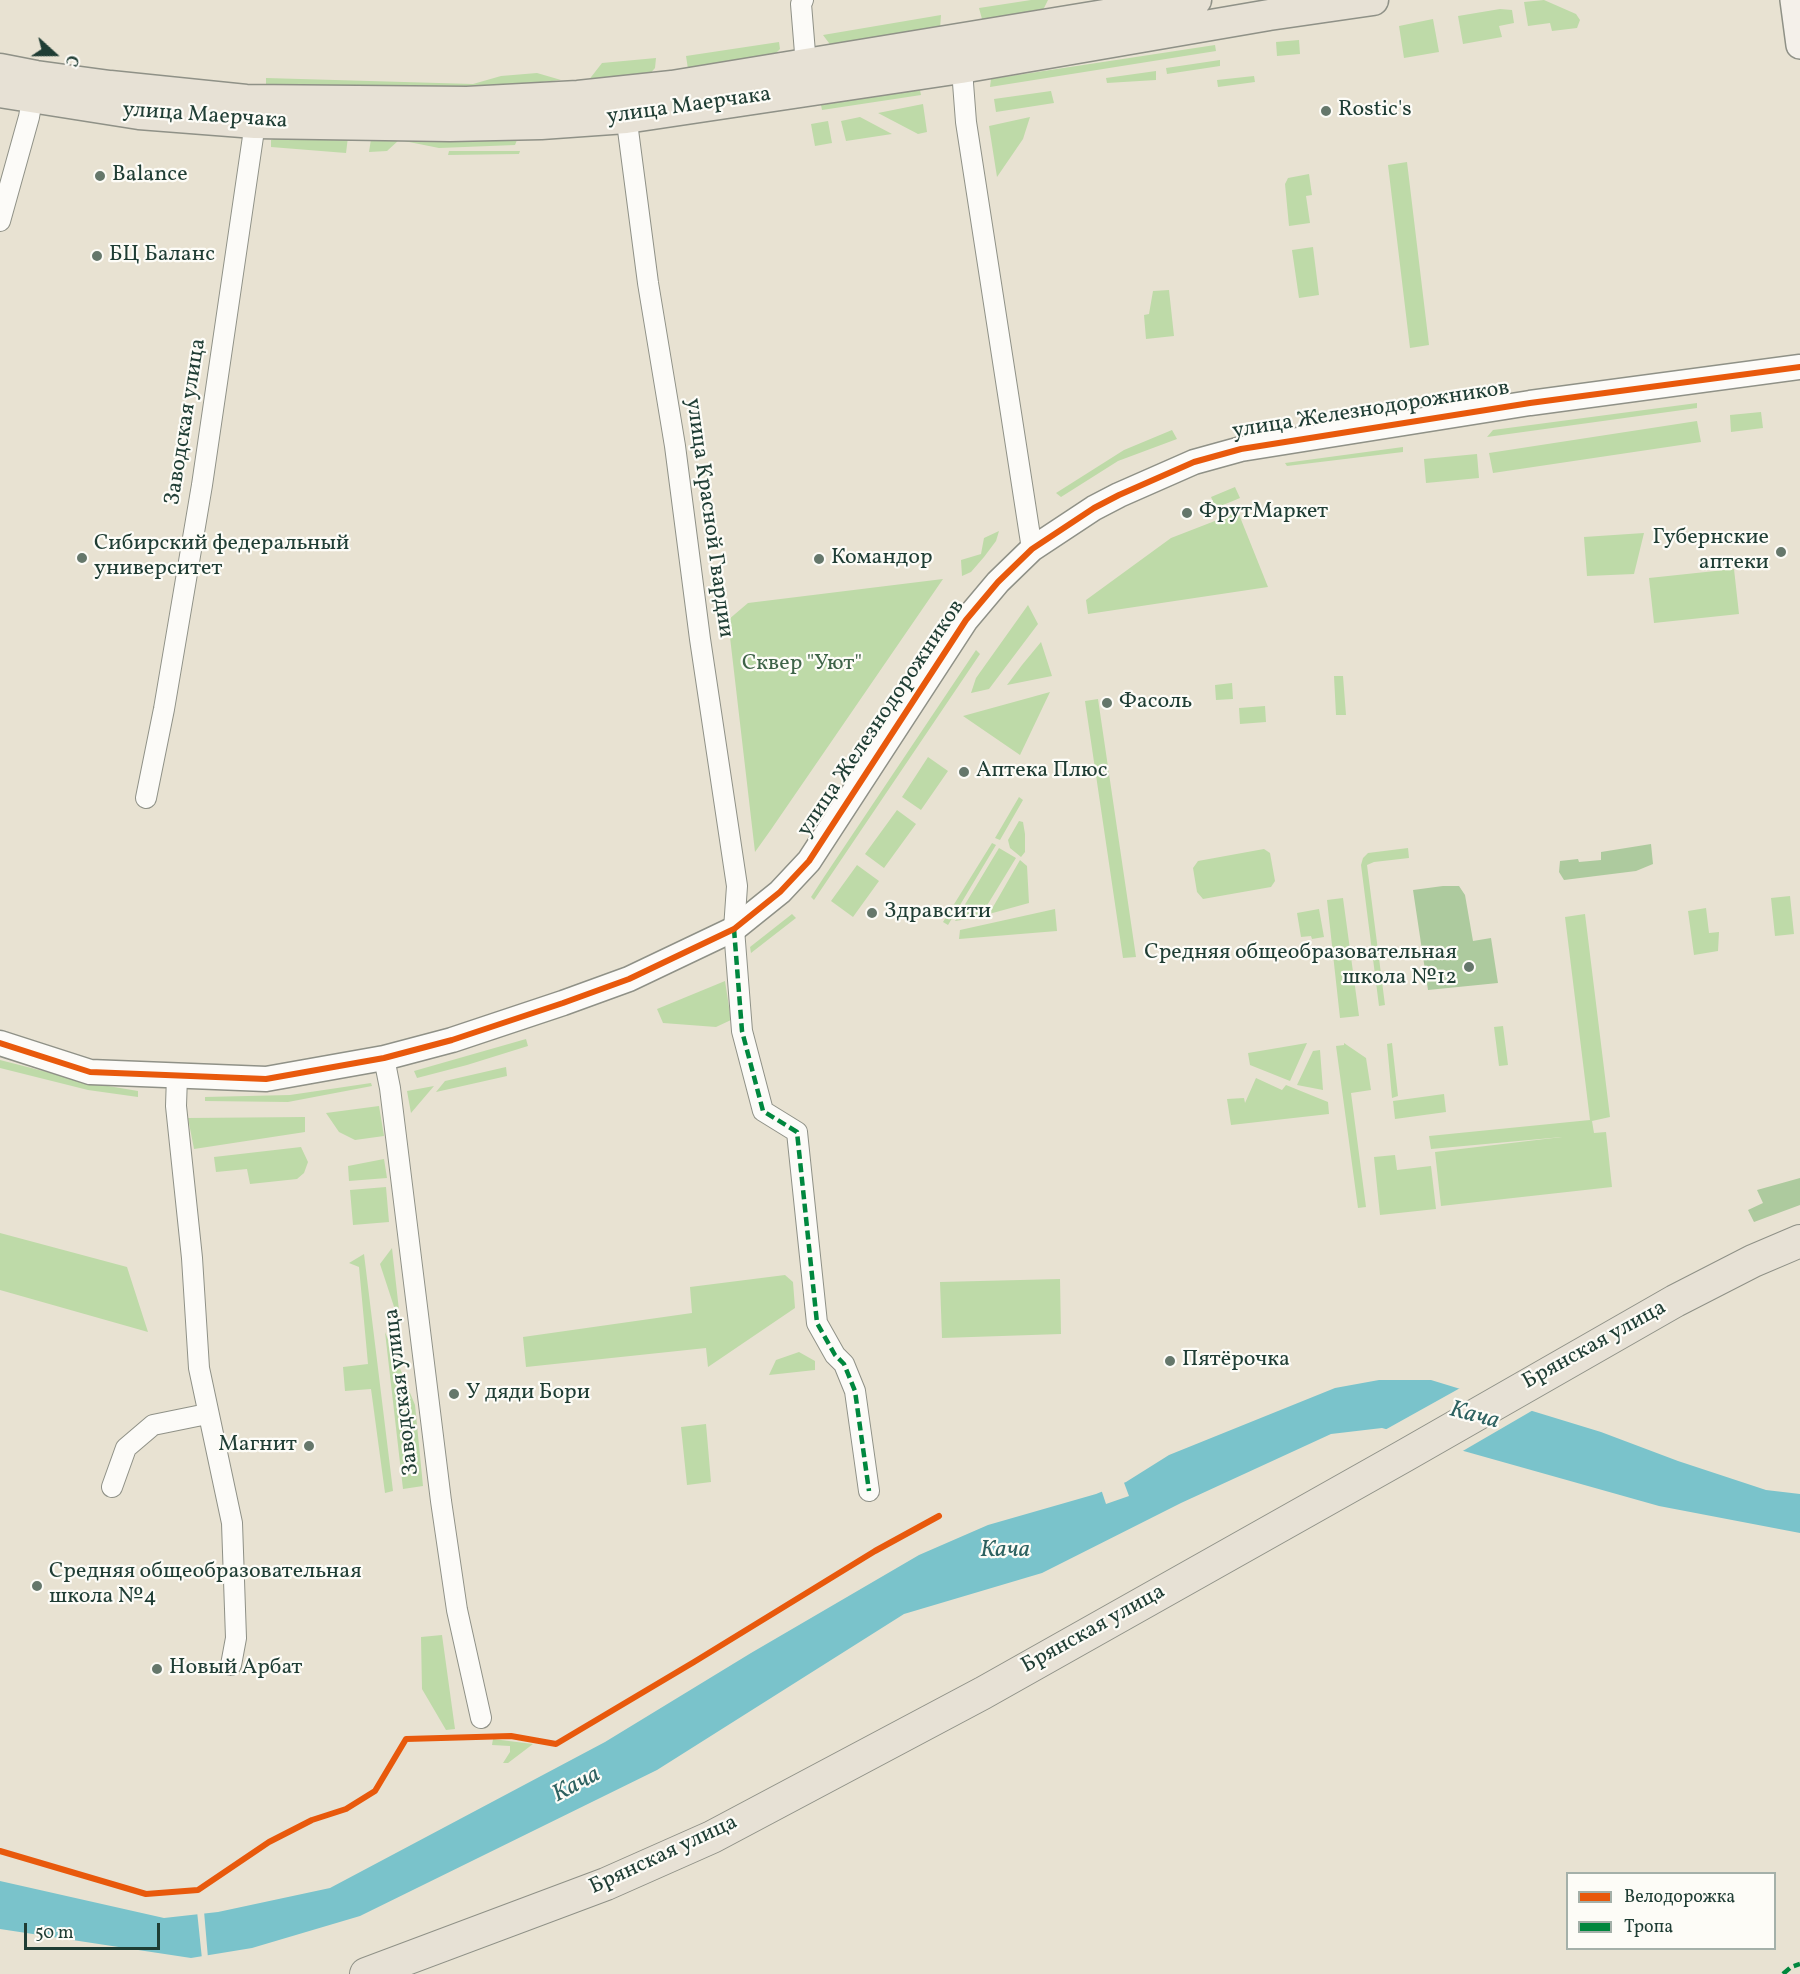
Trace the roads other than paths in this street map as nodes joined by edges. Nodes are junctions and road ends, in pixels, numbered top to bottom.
1 (803, 0) edge
2 (1196, 0) edge
3 (1374, 0) edge
4 (1794, 0) edge
5 (1800, 45) edge
6 (961, 54) junction
7 (806, 65) junction
8 (0, 69) edge
9 (35, 87) junction
10 (0, 92) edge
11 (625, 105) junction
12 (255, 123) junction
13 (0, 221) edge
14 (1800, 367) edge
15 (1032, 549) junction
16 (146, 798) dead end
17 (734, 929) junction
18 (0, 1043) edge
19 (384, 1058) junction
20 (177, 1076) junction
21 (1800, 1241) edge
22 (207, 1414) junction
23 (112, 1487) dead end
24 (868, 1491) dead end
25 (231, 1665) dead end
26 (481, 1718) dead end
27 (366, 1974) edge

1 - 7 street
2 - 6 main road, улица Маерчака
3 - 6 main road, улица Маерчака
4 - 5 main road
6 - 7 main road, улица Маерчака
6 - 11 main road, улица Маерчака
6 - 15 street
7 - 11 main road, улица Маерчака
8 - 9 main road, улица Маерчака
9 - 10 main road, улица Маерчака
9 - 11 main road, улица Маерчака
9 - 12 main road, улица Маерчака
9 - 13 street
11 - 12 main road, улица Маерчака
11 - 17 street, улица Красной Гвардии
12 - 16 street, Заводская улица
14 - 15 street, улица Железнодорожников
15 - 17 street, улица Железнодорожников
17 - 19 street, улица Железнодорожников
17 - 24 street, улица Красной Гвардии
18 - 20 street, улица Железнодорожников
19 - 20 street, улица Железнодорожников
19 - 26 street, Заводская улица
20 - 22 street
21 - 27 highway, Брянская улица
22 - 23 street
22 - 25 street

